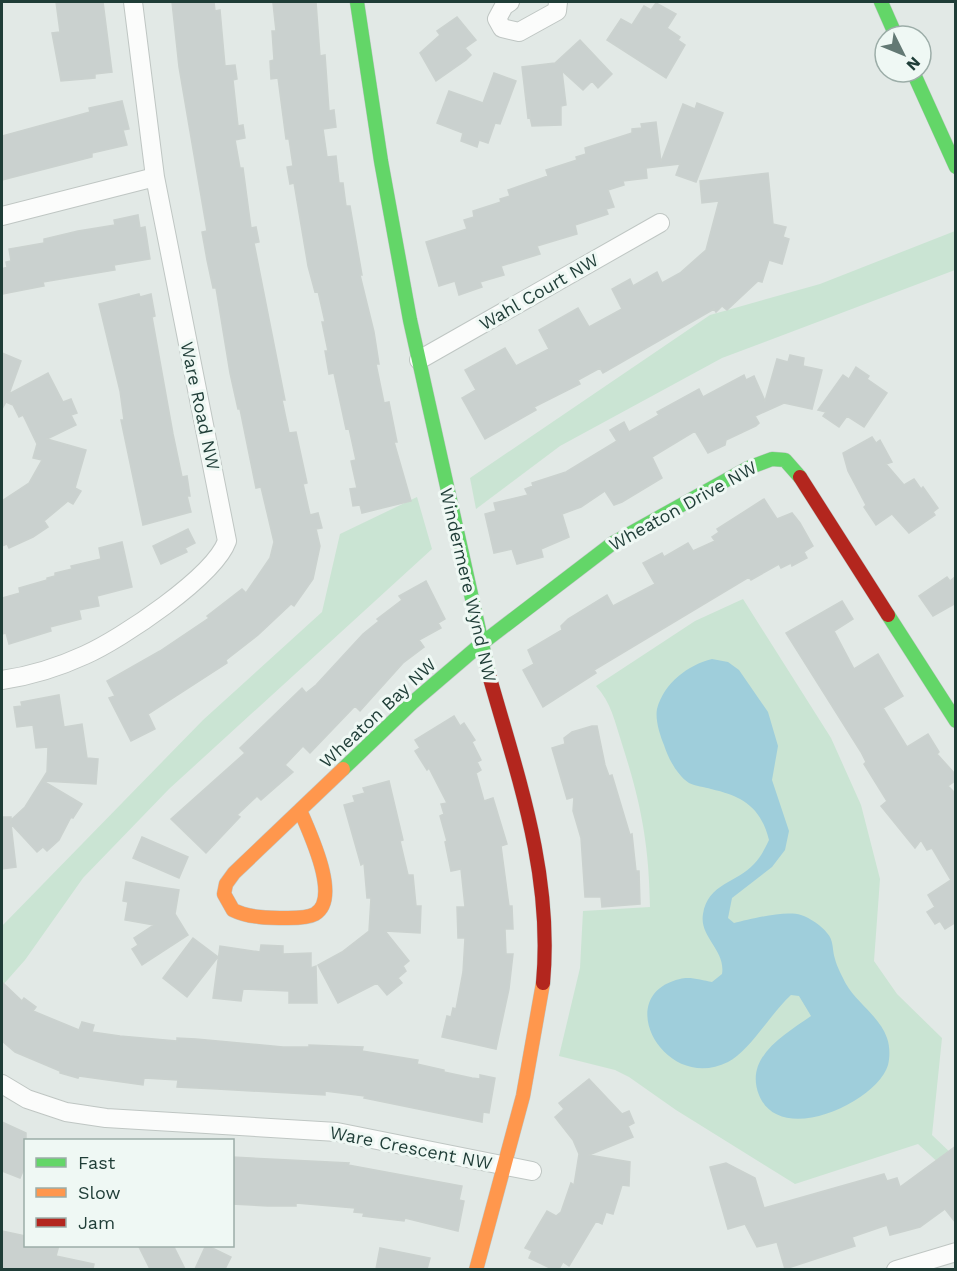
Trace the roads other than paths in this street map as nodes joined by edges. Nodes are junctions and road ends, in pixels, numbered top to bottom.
1 (133, 2) edge
2 (357, 2) edge
3 (510, 2) edge
4 (558, 2) edge
5 (881, 2) edge
6 (891, 24) edge
7 (918, 84) edge
8 (956, 167) edge
9 (155, 177) junction
10 (2, 216) edge
11 (660, 223) dead end
12 (419, 360) junction
13 (481, 644) junction
14 (2, 680) edge
15 (956, 721) edge
16 (300, 810) junction
17 (2, 1084) edge
18 (504, 1165) junction
19 (532, 1171) dead end
20 (956, 1252) edge
21 (476, 1269) edge
22 (896, 1269) edge

1 - 9 street, Ware Road NW
2 - 12 street, Windermere Wynd NW
3 - 4 street
5 - 6 street
7 - 8 street
9 - 10 street
9 - 14 street, Ware Road NW
11 - 12 street, Wahl Court NW
12 - 13 street, Windermere Wynd NW
13 - 15 street, Wheaton Drive NW
13 - 16 street, Wheaton Bay NW
13 - 18 street, Windermere Wynd NW
16 - 16 street, Wheaton Bay NW
17 - 18 street, Ware Crescent NW
18 - 19 street
18 - 21 street, Windermere Wynd NW
20 - 22 street

